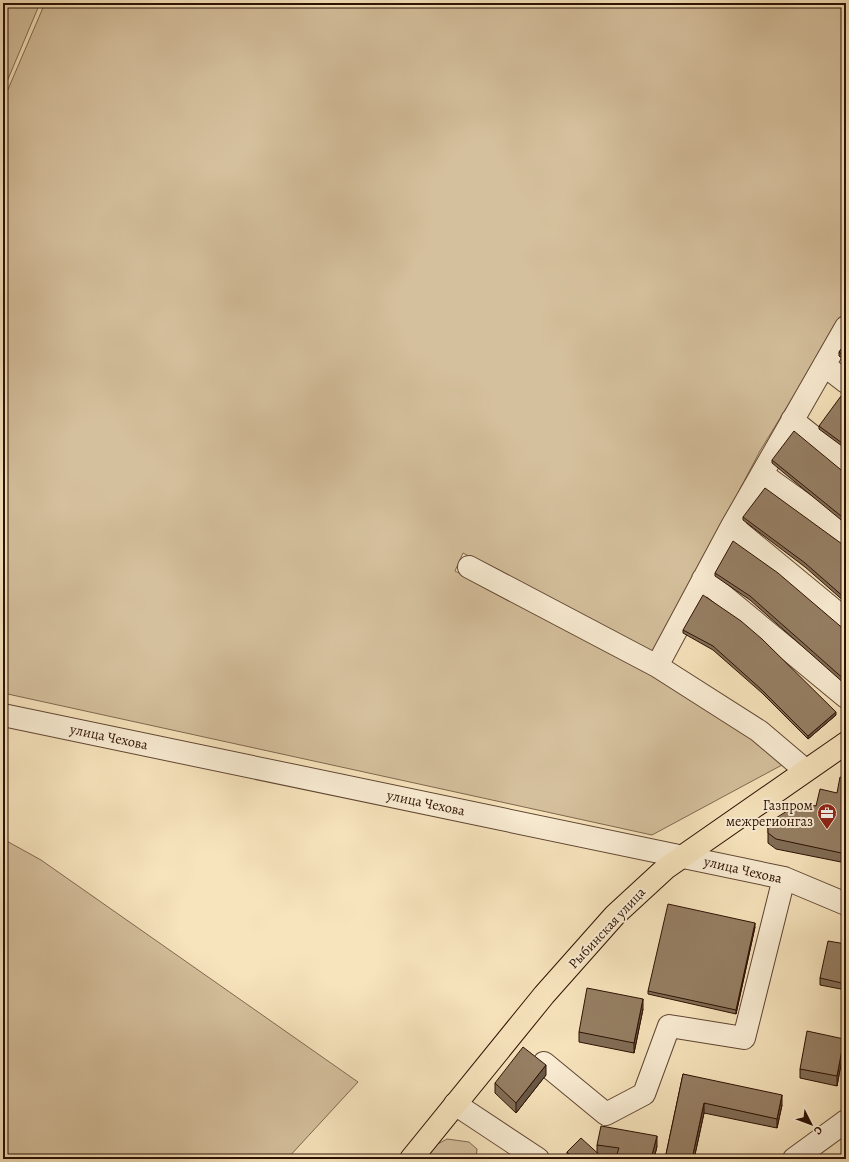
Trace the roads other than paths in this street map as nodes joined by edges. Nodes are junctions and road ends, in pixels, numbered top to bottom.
1 (846, 326) edge
2 (824, 365) junction
3 (846, 382) edge
4 (792, 420) junction
5 (846, 463) edge
6 (762, 474) junction
7 (732, 526) junction
8 (846, 538) edge
9 (469, 567) dead end
10 (703, 579) junction
11 (846, 620) edge
12 (657, 666) junction
13 (846, 696) edge
14 (3, 716) edge
15 (846, 742) edge
16 (805, 770) junction
17 (684, 856) junction
18 (784, 878) junction
19 (846, 904) edge
20 (544, 1063) edge
21 (455, 1104) junction
22 (846, 1121) edge
23 (411, 1159) edge
24 (538, 1159) edge
25 (794, 1159) edge

1 - 2 street
2 - 3 street
2 - 4 street
4 - 5 street
4 - 6 street
6 - 7 street
6 - 8 street
7 - 10 street
7 - 11 street
9 - 12 street
10 - 12 street
10 - 13 street
12 - 16 street
14 - 17 street, улица Чехова
15 - 16 main road, Рыбинская улица
16 - 17 main road, Рыбинская улица
17 - 18 street, улица Чехова
17 - 21 main road, Рыбинская улица
18 - 19 street, улица Чехова
18 - 20 street
21 - 23 main road, Рыбинская улица
21 - 24 street
22 - 25 street

